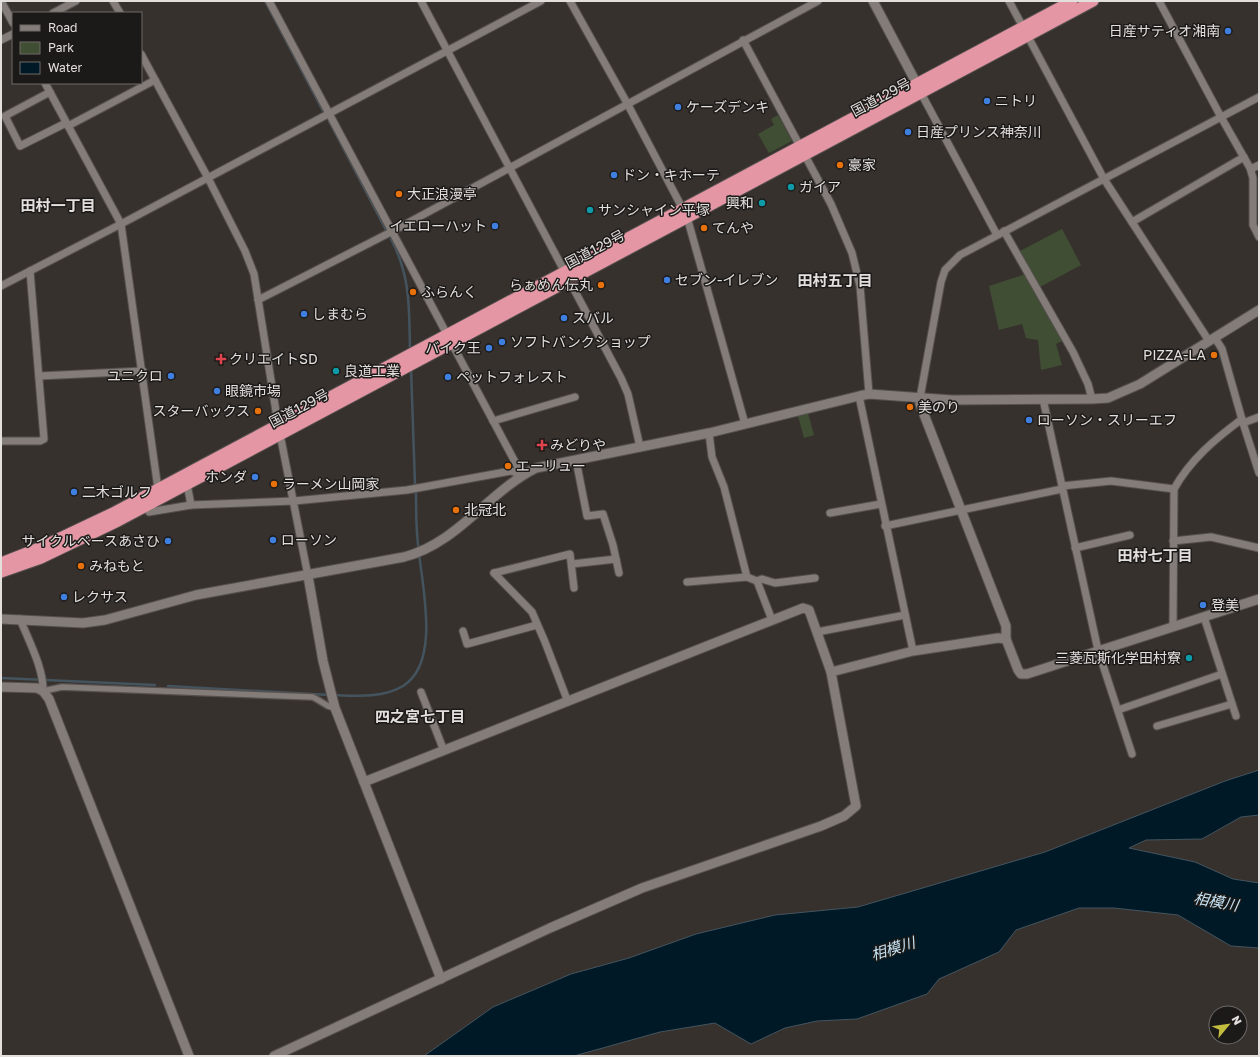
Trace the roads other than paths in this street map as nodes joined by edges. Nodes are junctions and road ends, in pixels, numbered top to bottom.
1 (1, 1) edge
2 (76, 1) edge
3 (113, 1) edge
4 (269, 1) edge
5 (421, 1) edge
6 (540, 1) edge
7 (570, 1) edge
8 (818, 1) edge
9 (873, 1) edge
10 (1009, 1) edge
11 (1072, 1) edge
12 (1093, 1) edge
13 (1159, 1) edge
14 (55, 12) edge
15 (119, 12) edge
16 (12, 21) edge
17 (1025, 31) junction
18 (12, 34) edge
19 (1, 40) edge
20 (743, 40) junction
21 (448, 52) junction
22 (142, 56) edge
23 (155, 80) junction
24 (46, 84) edge
25 (919, 88) junction
26 (50, 92) junction
27 (1259, 97) edge
28 (628, 103) junction
29 (329, 114) junction
30 (1221, 117) junction
31 (67, 124) junction
32 (802, 151) junction
33 (1244, 157) junction
34 (1259, 165) edge
35 (509, 168) junction
36 (1251, 169) junction
37 (208, 178) junction
38 (1104, 179) junction
39 (685, 212) junction
40 (1132, 222) junction
41 (121, 224) junction
42 (393, 231) junction
43 (1004, 231) junction
44 (997, 235) junction
45 (1259, 237) edge
46 (30, 271) junction
47 (566, 276) junction
48 (1, 286) edge
49 (258, 300) junction
50 (1259, 310) edge
51 (450, 339) junction
52 (1212, 340) junction
53 (142, 371) junction
54 (39, 376) junction
55 (869, 394) junction
56 (859, 396) junction
57 (575, 397) dead end
58 (920, 398) junction
59 (1043, 399) junction
60 (1092, 399) junction
61 (1259, 418) edge
62 (493, 421) junction
63 (1242, 421) junction
64 (745, 424) junction
65 (279, 429) junction
66 (709, 433) junction
67 (1, 441) edge
68 (640, 447) junction
69 (576, 460) junction
70 (1259, 473) edge
71 (522, 475) junction
72 (187, 484) junction
73 (1062, 488) junction
74 (158, 489) junction
75 (1174, 489) junction
76 (171, 493) junction
77 (294, 501) junction
78 (881, 504) junction
79 (191, 505) junction
80 (146, 506) junction
81 (174, 508) junction
82 (961, 512) junction
83 (830, 513) dead end
84 (885, 526) junction
85 (1130, 535) dead end
86 (1173, 541) junction
87 (1075, 548) junction
88 (1259, 548) edge
89 (616, 558) junction
90 (1, 563) edge
91 (572, 564) junction
92 (1, 572) edge
93 (619, 573) dead end
94 (308, 576) junction
95 (747, 577) junction
96 (815, 578) dead end
97 (757, 581) junction
98 (687, 582) dead end
99 (574, 588) dead end
100 (1259, 600) edge
101 (905, 615) junction
102 (1204, 617) junction
103 (1, 619) edge
104 (20, 619) junction
105 (772, 620) junction
106 (538, 625) junction
107 (1173, 627) junction
108 (463, 631) dead end
109 (817, 632) junction
110 (1006, 639) junction
111 (1098, 650) junction
112 (913, 651) junction
113 (831, 672) junction
114 (1222, 674) junction
115 (1, 687) edge
116 (44, 687) junction
117 (421, 692) dead end
118 (568, 702) junction
119 (1232, 704) junction
120 (334, 705) junction
121 (1118, 710) junction
122 (1236, 716) dead end
123 (1157, 726) dead end
124 (444, 751) junction
125 (1132, 754) dead end
126 (364, 782) junction
127 (441, 979) junction
128 (189, 1056) edge
129 (274, 1056) edge

1 - 16 street
2 - 14 street
3 - 15 street
4 - 29 street
5 - 21 street
6 - 21 street
7 - 28 street
8 - 20 street
9 - 25 street
10 - 17 street
11 - 17 highway, 国道129号
12 - 17 highway, 国道129号
13 - 30 street
17 - 25 highway, 国道129号
17 - 38 street
18 - 19 street
20 - 28 street
20 - 32 street
21 - 29 street
21 - 35 street
22 - 23 street
23 - 31 street
23 - 37 street
24 - 26 street
25 - 32 highway, 国道129号
25 - 44 street
26 - 31 street
26 - 31 street
27 - 30 street
28 - 35 street
28 - 39 street
29 - 37 street
29 - 42 street
30 - 33 street
30 - 38 street
31 - 41 street
32 - 39 highway, 国道129号
32 - 55 street
33 - 36 street
33 - 40 street
34 - 36 street
35 - 42 street
35 - 47 street
36 - 45 street
37 - 41 street
37 - 49 street
38 - 40 street
38 - 43 street
39 - 47 highway, 国道129号
39 - 64 street
40 - 52 street
41 - 46 street
41 - 53 street
42 - 49 street
42 - 51 street
43 - 44 street
43 - 60 street
44 - 58 street
46 - 48 street
46 - 54 street
47 - 51 highway, 国道129号
47 - 68 street
49 - 65 street
50 - 52 street
51 - 62 street
51 - 65 highway, 国道129号
52 - 60 street
52 - 63 street
53 - 54 street
53 - 74 street
54 - 67 street
55 - 56 street
55 - 58 street
56 - 64 street
56 - 78 street
57 - 62 street
58 - 59 street
58 - 82 street
59 - 60 street
59 - 73 street
61 - 63 street
62 - 71 street
63 - 70 street
63 - 75 street
64 - 66 street
65 - 72 highway, 国道129号
65 - 74 highway, 国道129号
65 - 77 street
66 - 68 street
66 - 95 street
68 - 69 street
69 - 71 street
69 - 89 street
71 - 77 street
71 - 94 street
72 - 76 highway, 国道129号
72 - 79 street
73 - 75 street
73 - 82 street
73 - 87 street
74 - 90 highway, 国道129号
75 - 86 street
76 - 80 highway, 国道129号
76 - 81 street
77 - 79 street
77 - 94 street
78 - 83 street
78 - 84 street
79 - 81 street
80 - 81 street
80 - 92 highway, 国道129号
82 - 84 street
82 - 110 street
84 - 101 street
85 - 87 street
86 - 88 street
86 - 107 street
87 - 111 street
89 - 91 street
89 - 93 street
91 - 99 street
91 - 106 street
94 - 104 street
94 - 120 street
95 - 97 street
95 - 98 street
96 - 97 street
97 - 105 street
100 - 102 street
101 - 109 street
101 - 112 street
102 - 107 street
102 - 114 street
103 - 104 street
104 - 116 street
105 - 109 street
105 - 118 street
106 - 108 street
106 - 118 street
107 - 111 street
109 - 113 street
110 - 111 street
110 - 112 street
111 - 121 street
112 - 113 street
113 - 127 street
114 - 119 street
114 - 121 street
115 - 116 street
116 - 120 street
116 - 128 street
117 - 124 street
118 - 124 street
119 - 122 street
119 - 123 street
120 - 126 street
121 - 125 street
124 - 126 street
126 - 127 street
127 - 129 street

